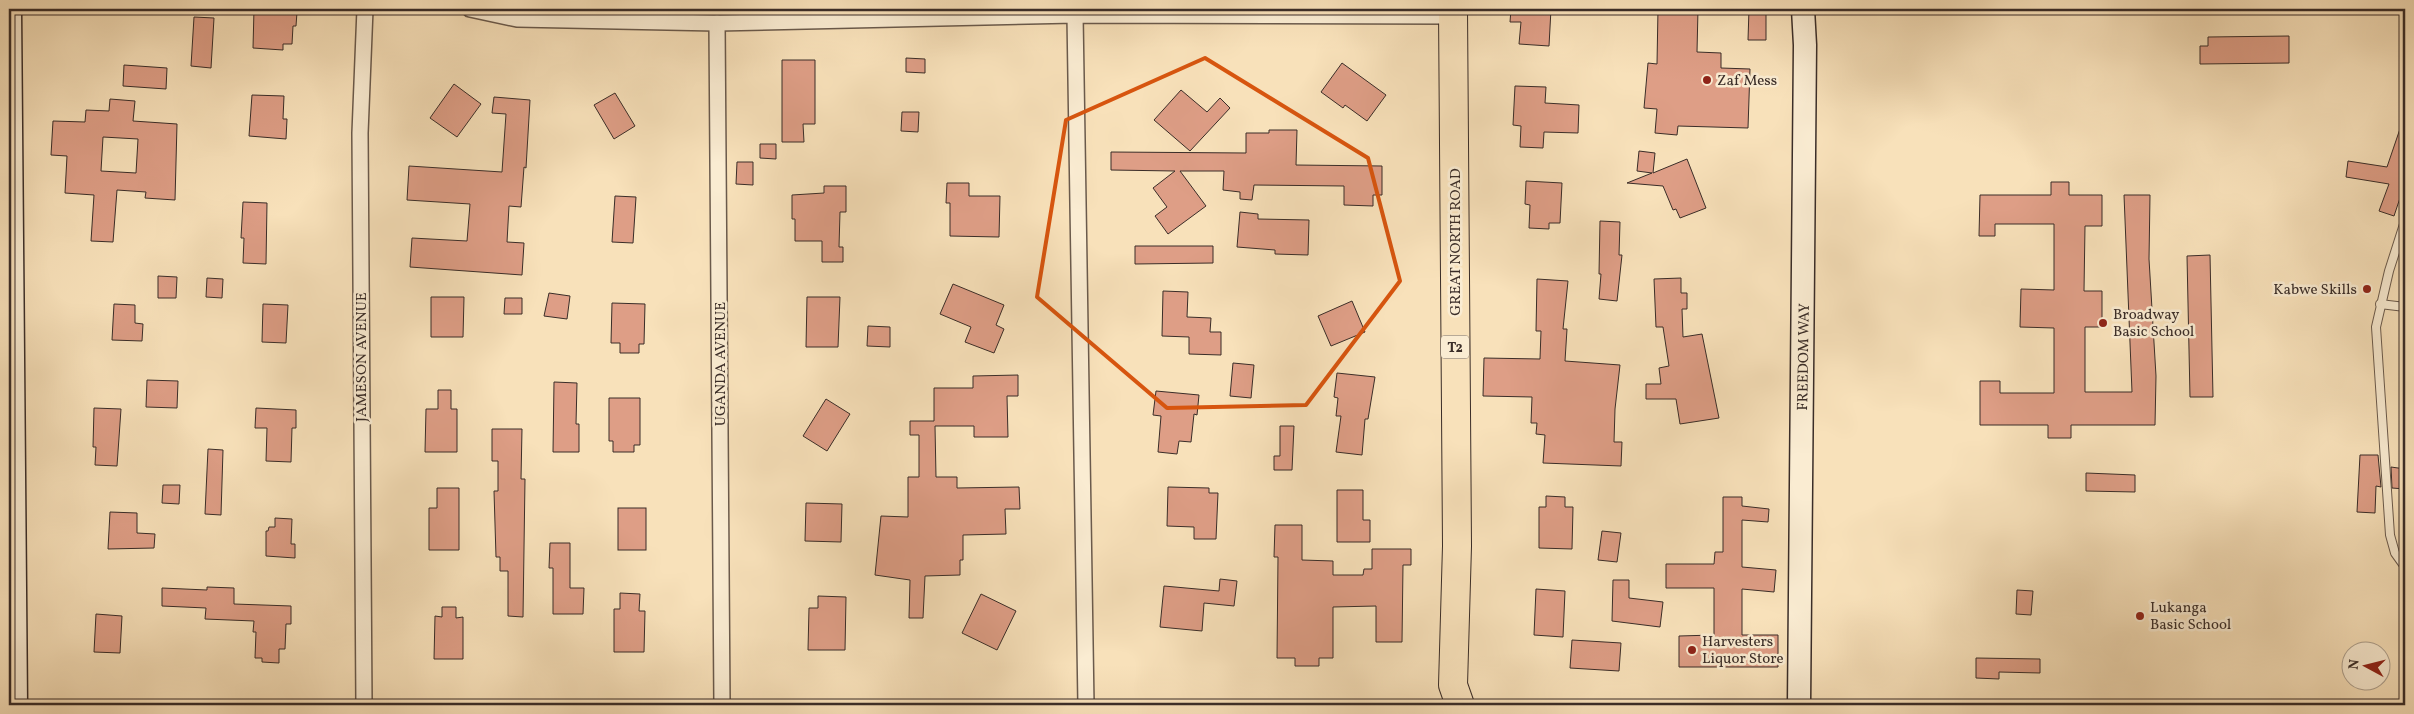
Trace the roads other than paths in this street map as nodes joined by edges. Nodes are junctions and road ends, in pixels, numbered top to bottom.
1 (10, 9) edge
2 (365, 9) edge
3 (470, 9) edge
4 (1803, 9) edge
5 (1453, 12) edge
6 (1075, 15) junction
7 (717, 23) junction
8 (2405, 221) edge
9 (2380, 304) junction
10 (2405, 307) edge
11 (2405, 567) edge
12 (1451, 698) edge
13 (16, 705) edge
14 (364, 705) edge
15 (722, 705) edge
16 (1086, 705) edge
17 (1799, 705) edge

1 - 13 main road
2 - 14 street, JAMESON AVENUE
3 - 7 street
4 - 17 main road, FREEDOM WAY
5 - 6 street
5 - 12 highway, GREAT NORTH ROAD / T2
6 - 7 street
6 - 16 street
7 - 15 street, UGANDA AVENUE
8 - 9 lane
9 - 10 lane
9 - 11 lane

